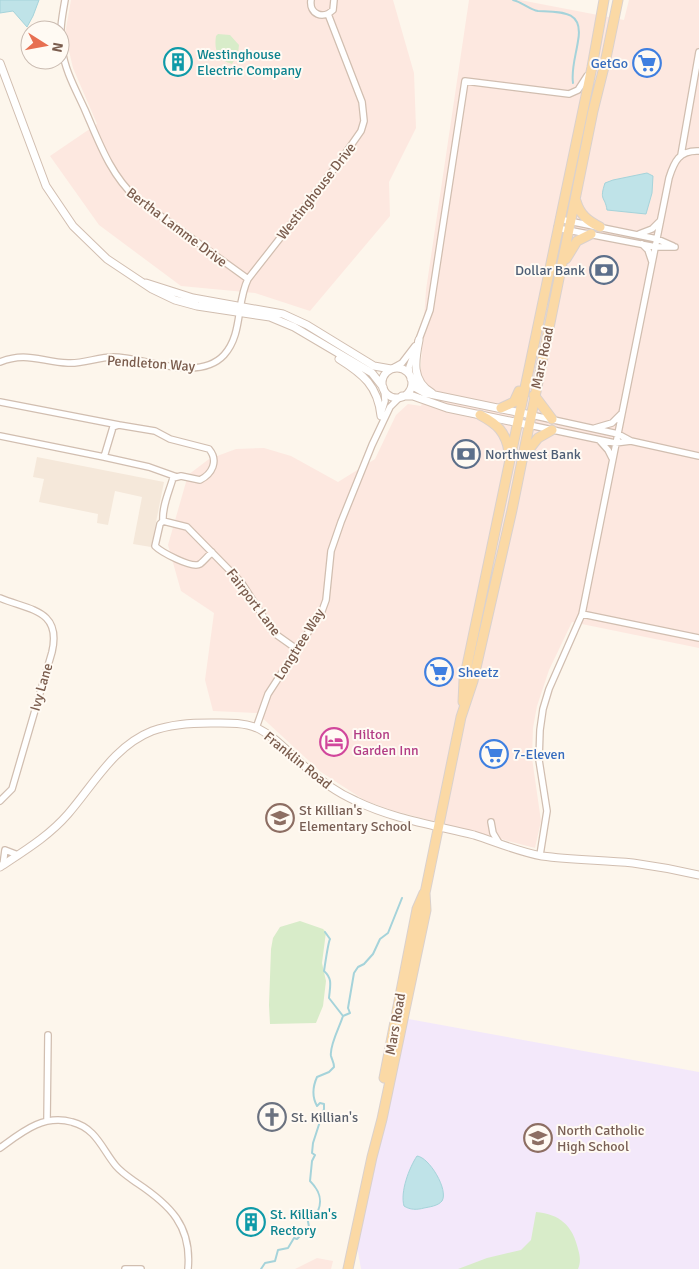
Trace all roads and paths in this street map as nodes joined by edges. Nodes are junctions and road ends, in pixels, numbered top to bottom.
1 (65, 0) edge
2 (310, 0) edge
3 (334, 0) edge
4 (618, 0) edge
5 (625, 0) edge
6 (603, 1) edge
7 (328, 14) junction
8 (614, 20) junction
9 (699, 52) edge
10 (0, 63) edge
11 (592, 67) junction
12 (699, 151) edge
13 (681, 155) junction
14 (575, 198) junction
15 (661, 219) junction
16 (558, 223) junction
17 (570, 226) junction
18 (600, 227) junction
19 (591, 234) junction
20 (637, 234) junction
21 (657, 239) junction
22 (642, 244) junction
23 (656, 247) junction
24 (562, 266) junction
25 (652, 266) junction
26 (248, 280) junction
27 (241, 309) junction
28 (539, 321) junction
29 (294, 327) junction
30 (419, 340) junction
31 (344, 353) junction
32 (0, 362) edge
33 (392, 369) junction
34 (411, 378) junction
35 (383, 388) junction
36 (436, 395) junction
37 (534, 395) junction
38 (401, 396) junction
39 (0, 402) edge
40 (501, 408) junction
41 (519, 412) junction
42 (622, 412) junction
43 (480, 415) junction
44 (531, 415) junction
45 (381, 416) junction
46 (552, 419) junction
47 (517, 422) junction
48 (119, 425) junction
49 (528, 425) junction
50 (594, 428) junction
51 (552, 430) junction
52 (618, 434) junction
53 (0, 436) edge
54 (599, 440) junction
55 (631, 441) junction
56 (615, 443) junction
57 (372, 445) junction
58 (510, 456) junction
59 (699, 456) edge
60 (104, 457) junction
61 (522, 459) junction
62 (612, 461) junction
63 (176, 477) junction
64 (163, 521) junction
65 (212, 552) junction
66 (0, 598) edge
67 (582, 614) junction
68 (699, 638) edge
69 (298, 650) junction
70 (462, 714) junction
71 (256, 728) junction
72 (0, 801) edge
73 (438, 826) junction
74 (486, 839) junction
75 (499, 843) junction
76 (0, 844) edge
77 (5, 850) junction
78 (18, 855) junction
79 (540, 855) junction
80 (1, 866) edge
81 (699, 875) edge
82 (48, 1035) dead end
83 (47, 1121) junction
84 (0, 1148) edge
85 (125, 1269) edge
86 (141, 1269) edge
87 (188, 1269) edge
88 (348, 1269) edge

1 - 26 street, Bertha Lamme Drive
2 - 7 street
3 - 7 street
4 - 8 main road, Mars Road
5 - 8 main road
6 - 11 main road, Mars Road
7 - 26 street, Westinghouse Drive
8 - 14 main road, Mars Road
9 - 13 street
10 - 27 street
11 - 16 main road, Mars Road
11 - 30 street
12 - 13 street
13 - 15 street
14 - 17 main road, Mars Road
14 - 18 main road
15 - 20 street
15 - 21 street
16 - 17 street
16 - 28 main road, Mars Road
17 - 18 street
17 - 19 street
17 - 24 main road, Mars Road
18 - 20 street
19 - 22 street
19 - 24 main road
20 - 21 street
21 - 23 street
21 - 23 street
22 - 23 street
22 - 25 street
23 - 25 street
24 - 37 main road, Mars Road
25 - 42 street
26 - 27 street, Westinghouse Drive
27 - 29 street
27 - 31 street
27 - 32 street, Pendleton Way
28 - 40 main road
28 - 41 main road, Mars Road
29 - 31 street
29 - 45 street
30 - 33 street
30 - 34 street
30 - 36 street
31 - 33 street
31 - 35 street
33 - 34 street
33 - 35 street
34 - 36 street
34 - 38 street
35 - 38 street
35 - 45 street
36 - 40 street
37 - 44 main road, Mars Road
37 - 46 main road
38 - 43 street
38 - 57 street
39 - 48 street
40 - 41 street
41 - 44 street
41 - 47 main road, Mars Road
42 - 50 street
42 - 52 street
43 - 47 street
43 - 58 main road
44 - 46 street
44 - 49 main road, Mars Road
45 - 57 street
46 - 50 street
47 - 49 street
47 - 58 main road, Mars Road
48 - 60 street
48 - 63 street
49 - 51 street
49 - 61 main road, Mars Road
50 - 52 street
51 - 54 street
51 - 61 main road
52 - 55 street
52 - 56 street
53 - 60 street
54 - 56 street
54 - 62 street
55 - 56 street
55 - 59 street
56 - 62 street
57 - 69 street, Longtree Way
58 - 70 main road, Mars Road
60 - 63 street
61 - 70 main road, Mars Road
62 - 67 street
63 - 64 street
64 - 65 street, Fairport Lane
64 - 65 street
65 - 69 street, Fairport Lane
66 - 72 street, Ivy Lane
67 - 68 street
67 - 79 street
69 - 71 street, Longtree Way
70 - 73 main road, Mars Road
71 - 73 street, Franklin Road
71 - 78 street, Franklin Road
73 - 74 street, Franklin Road
73 - 88 main road, Mars Road
74 - 75 street, Franklin Road
74 - 75 street
75 - 79 street, Franklin Road
76 - 77 street
77 - 78 street
77 - 80 street
78 - 80 street, Franklin Road
79 - 81 street, Franklin Road
82 - 83 street
83 - 84 street
83 - 87 street
85 - 86 street

